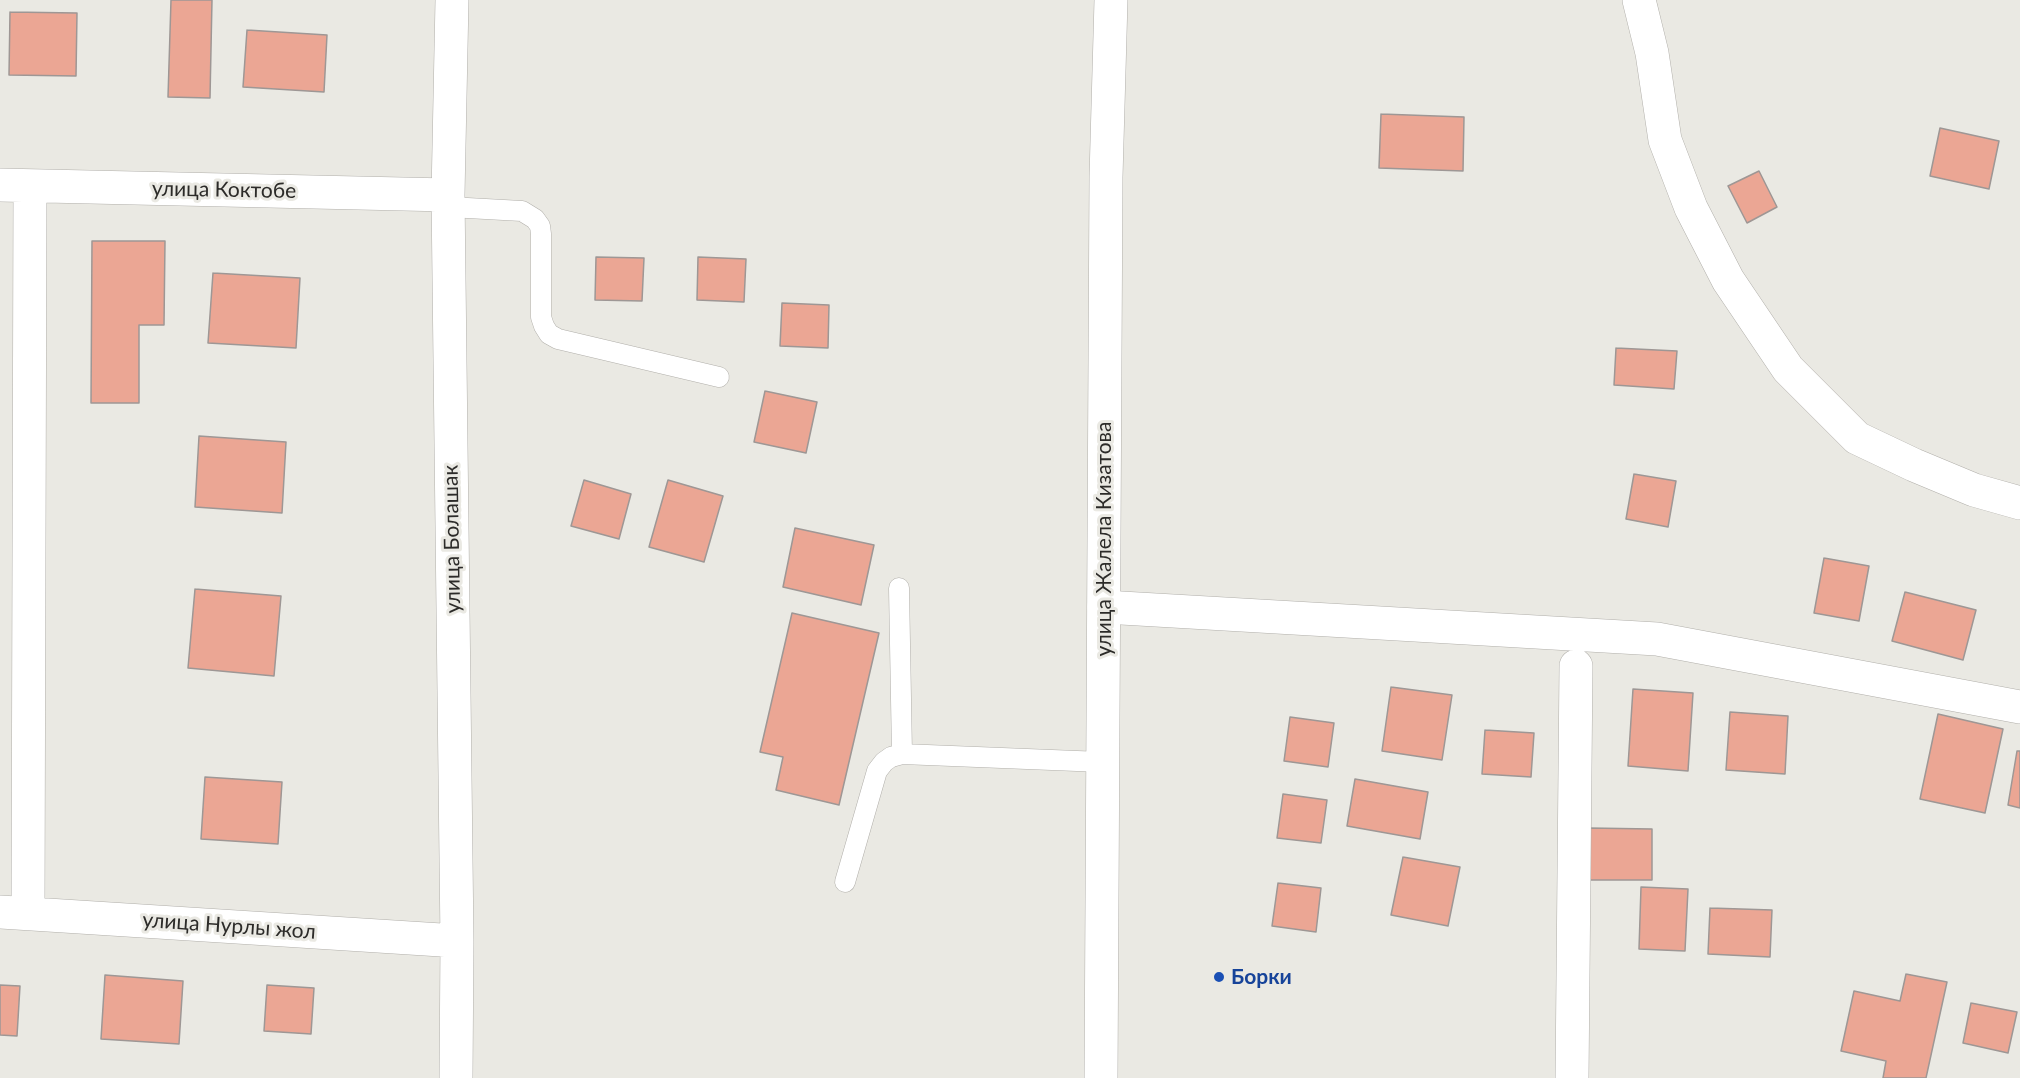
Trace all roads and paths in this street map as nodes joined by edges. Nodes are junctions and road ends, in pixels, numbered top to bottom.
1 (452, 0) edge
2 (1111, 0) edge
3 (1639, 0) edge
4 (15, 186) edge
5 (448, 201) junction
6 (719, 377) dead end
7 (2020, 503) edge
8 (899, 588) dead end
9 (1104, 607) junction
10 (1576, 666) dead end
11 (2020, 707) edge
12 (902, 754) junction
13 (1102, 762) junction
14 (845, 882) dead end
15 (14, 913) edge
16 (457, 941) junction
17 (456, 1078) edge
18 (1101, 1078) edge
19 (1572, 1078) edge

1 - 5 street, улица Болашак
2 - 9 street, улица Жалела Кизатова
3 - 7 street
4 - 5 street, улица Коктобе
4 - 15 street
5 - 6 lane
5 - 16 street, улица Болашак
8 - 12 lane
9 - 11 street
9 - 13 street, улица Жалела Кизатова
10 - 19 street
12 - 13 lane
12 - 14 lane
13 - 18 street, улица Жалела Кизатова
15 - 16 street, улица Нурлы жол
16 - 17 street, улица Болашак

